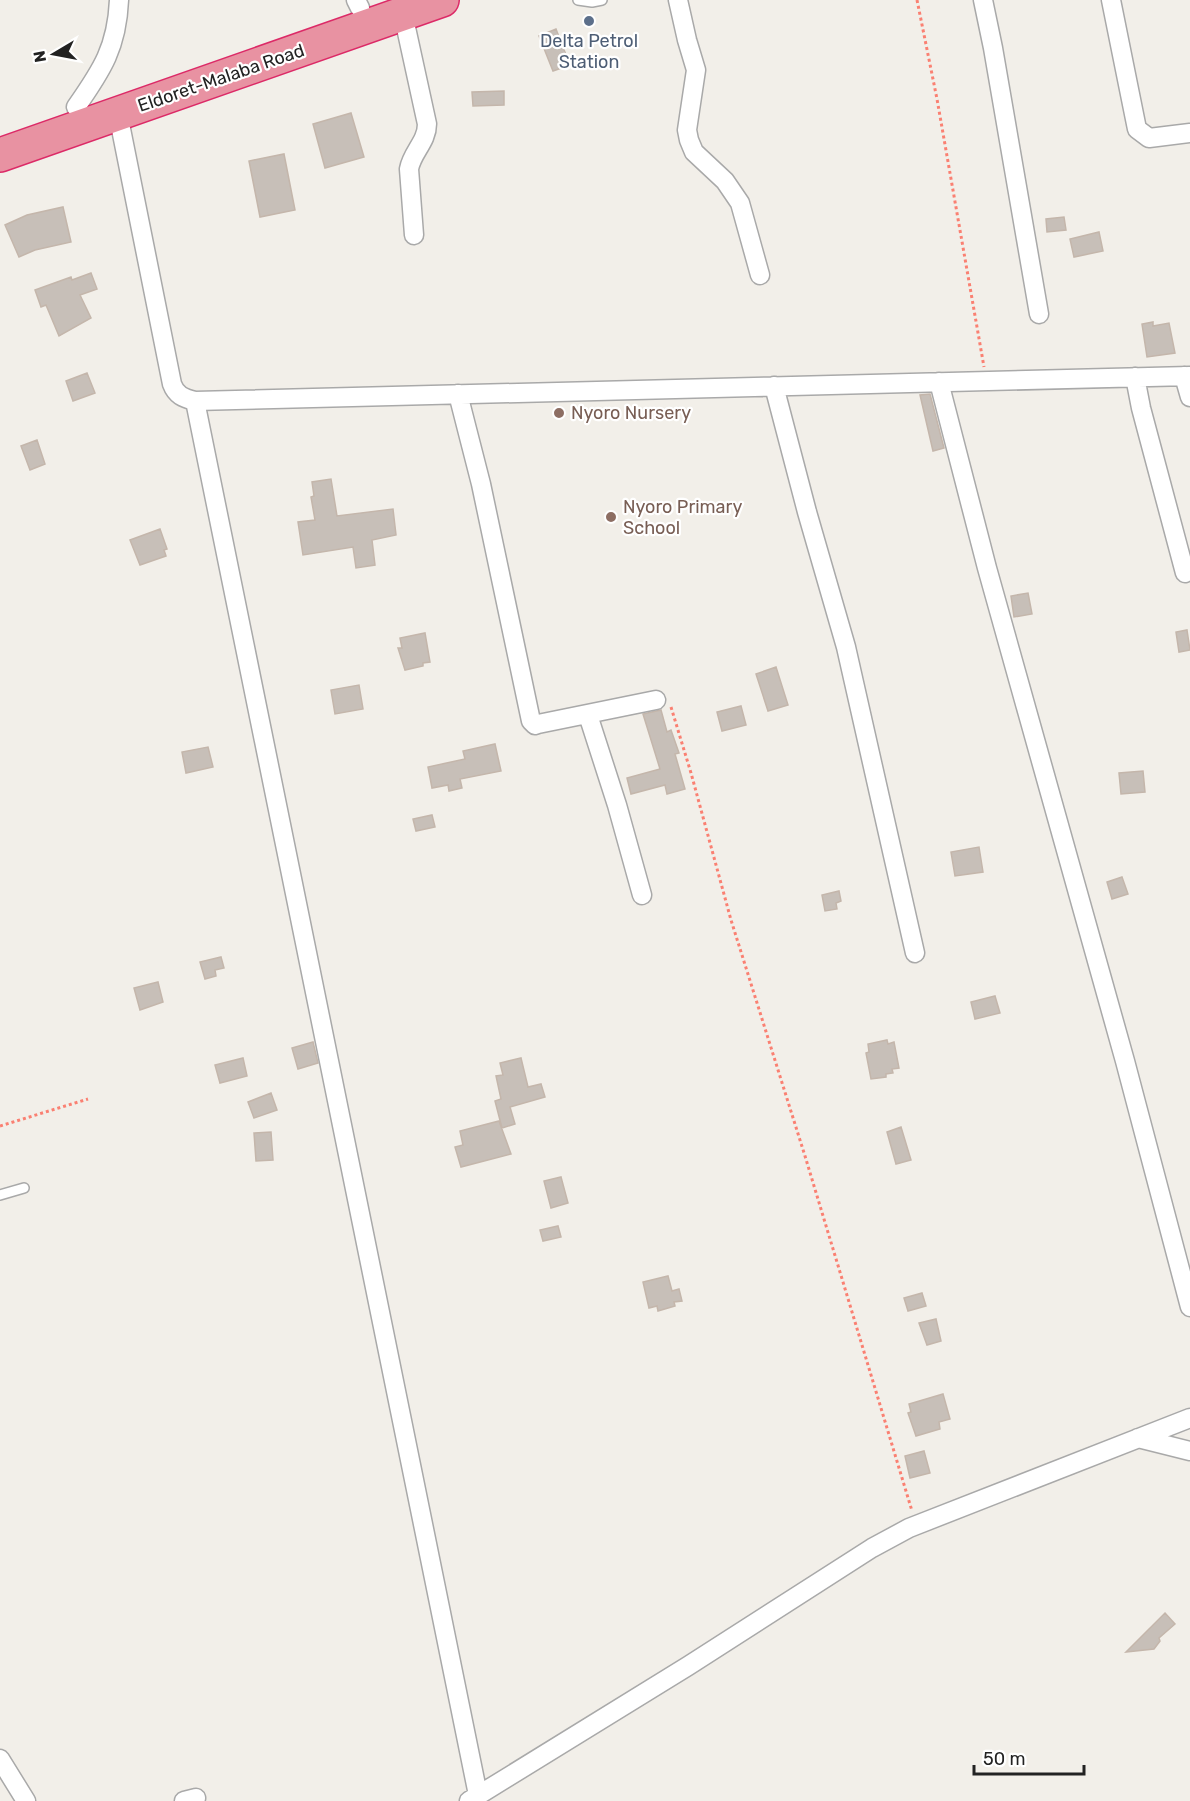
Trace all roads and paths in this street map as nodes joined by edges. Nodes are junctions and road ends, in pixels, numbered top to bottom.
1 (119, 0) edge
2 (442, 0) edge
3 (579, 0) edge
4 (603, 0) edge
5 (678, 0) edge
6 (917, 0) edge
7 (983, 0) edge
8 (1110, 0) edge
9 (375, 6) edge
10 (75, 107) junction
11 (118, 114) junction
12 (1190, 133) edge
13 (0, 134) edge
14 (0, 155) edge
15 (414, 235) dead end
16 (760, 275) dead end
17 (1039, 314) dead end
18 (984, 372) dead end
19 (1187, 376) edge
20 (1135, 377) junction
21 (939, 382) junction
22 (774, 386) junction
23 (458, 394) junction
24 (1190, 397) edge
25 (195, 401) junction
26 (1185, 573) dead end
27 (656, 700) joint
28 (588, 715) junction
29 (642, 895) dead end
30 (915, 953) dead end
31 (88, 1099) dead end
32 (0, 1126) edge
33 (24, 1188) dead end
34 (0, 1195) edge
35 (1190, 1307) edge
36 (1190, 1418) edge
37 (1138, 1438) junction
38 (1190, 1451) edge
39 (915, 1521) dead end
40 (0, 1759) edge
41 (473, 1798) edge
42 (26, 1801) edge

1 - 10 street
2 - 9 highway, Eldoret-Malaba Road
3 - 4 lane
5 - 16 street
6 - 18 path
7 - 17 street
8 - 12 street
9 - 10 highway, Eldoret-Malaba Road
9 - 11 highway, Eldoret-Malaba Road
9 - 15 street
10 - 13 highway, Eldoret-Malaba Road
11 - 14 highway, Eldoret-Malaba Road
11 - 25 street
19 - 20 street
19 - 24 street
20 - 21 street
20 - 26 street
21 - 22 street
21 - 35 street
22 - 23 street
22 - 30 street
23 - 25 street
23 - 28 street
25 - 41 street
27 - 28 street
27 - 39 path
28 - 29 street
31 - 32 path
33 - 34 lane
36 - 37 street
37 - 38 street
37 - 41 street
40 - 42 street

